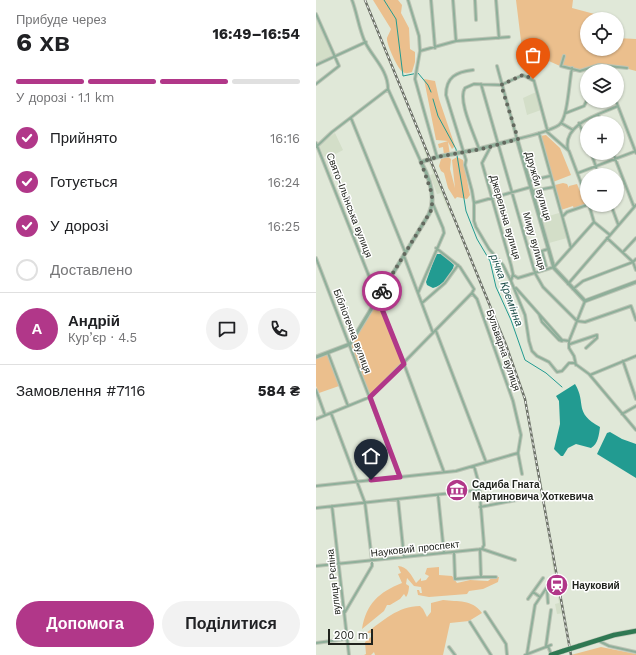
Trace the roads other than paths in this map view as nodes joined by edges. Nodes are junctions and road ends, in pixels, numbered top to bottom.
1 (352, 0) edge
2 (408, 0) edge
3 (431, 0) edge
4 (453, 0) edge
5 (475, 0) edge
6 (496, 0) edge
7 (316, 14) edge
8 (476, 20) dead end
9 (509, 37) dead end
10 (499, 38) junction
11 (456, 41) junction
12 (366, 42) junction
13 (435, 48) junction
14 (420, 51) junction
15 (335, 56) junction
16 (564, 56) dead end
17 (316, 65) edge
18 (497, 66) dead end
19 (572, 68) junction
20 (627, 68) dead end
21 (473, 70) dead end
22 (316, 84) edge
23 (481, 84) junction
24 (501, 85) junction
25 (388, 89) junction
26 (580, 108) edge
27 (614, 108) edge
28 (619, 108) edge
29 (565, 114) junction
30 (598, 115) joint
31 (351, 118) junction
32 (561, 123) junction
33 (579, 123) joint
34 (546, 130) junction
35 (573, 130) junction
36 (539, 133) junction
37 (518, 139) junction
38 (498, 144) junction
39 (317, 145) edge
40 (491, 146) junction
41 (479, 149) junction
42 (569, 151) junction
43 (636, 152) edge
44 (461, 153) junction
45 (624, 156) edge
46 (437, 157) junction
47 (594, 160) edge
48 (611, 160) edge
49 (617, 160) edge
50 (421, 162) junction
51 (596, 166) junction
52 (578, 173) junction
53 (550, 176) junction
54 (580, 179) edge
55 (529, 181) junction
56 (554, 187) junction
57 (532, 189) junction
58 (512, 193) junction
59 (492, 199) junction
60 (474, 203) junction
61 (433, 204) junction
62 (635, 206) edge
63 (580, 208) edge
64 (590, 212) edge
65 (614, 212) edge
66 (562, 217) junction
67 (594, 222) junction
68 (619, 225) junction
69 (610, 235) junction
70 (607, 238) junction
71 (636, 238) edge
72 (436, 248) junction
73 (571, 248) junction
74 (548, 249) junction
75 (623, 252) junction
76 (405, 254) junction
77 (316, 258) edge
78 (636, 259) edge
79 (633, 262) junction
80 (458, 265) junction
81 (546, 266) dead end
82 (554, 267) junction
83 (636, 270) edge
84 (535, 273) junction
85 (513, 274) junction
86 (512, 281) junction
87 (636, 282) edge
88 (568, 284) junction
89 (514, 286) junction
90 (572, 289) junction
91 (418, 293) junction
92 (472, 293) junction
93 (378, 299) junction
94 (585, 301) junction
95 (422, 303) junction
96 (636, 309) edge
97 (633, 311) junction
98 (577, 320) junction
99 (636, 320) edge
100 (436, 331) junction
101 (433, 334) junction
102 (569, 342) junction
103 (350, 344) junction
104 (586, 348) dead end
105 (328, 353) junction
106 (636, 356) edge
107 (316, 357) edge
108 (623, 361) junction
109 (404, 364) junction
110 (576, 365) junction
111 (590, 375) junction
112 (316, 390) edge
113 (370, 397) junction
114 (636, 400) edge
115 (348, 406) junction
116 (636, 406) edge
117 (331, 413) junction
118 (622, 414) junction
119 (325, 415) junction
120 (316, 419) edge
121 (636, 430) edge
122 (518, 453) junction
123 (486, 462) junction
124 (474, 466) junction
125 (444, 472) junction
126 (522, 474) dead end
127 (400, 477) junction
128 (357, 482) junction
129 (316, 486) edge
130 (479, 490) junction
131 (438, 495) junction
132 (527, 498) dead end
133 (398, 499) junction
134 (365, 503) junction
135 (332, 506) junction
136 (316, 508) edge
137 (480, 508) junction
138 (481, 549) junction
139 (454, 552) junction
140 (444, 553) junction
141 (404, 557) junction
142 (372, 560) junction
143 (515, 560) dead end
144 (339, 563) junction
145 (316, 566) edge
146 (481, 577) junction
147 (496, 577) dead end
148 (543, 578) dead end
149 (549, 584) dead end
150 (547, 589) junction
151 (533, 592) junction
152 (540, 597) junction
153 (528, 599) dead end
154 (548, 604) dead end
155 (551, 610) dead end
156 (345, 612) junction
157 (485, 612) dead end
158 (470, 622) dead end
159 (636, 631) edge
160 (346, 639) junction
161 (598, 640) junction
162 (316, 642) edge
163 (551, 645) dead end
164 (547, 646) junction
165 (450, 647) dead end
166 (636, 652) edge
167 (527, 654) edge
168 (349, 655) edge
169 (454, 655) edge
170 (491, 655) edge
171 (508, 655) edge
172 (551, 655) edge

1 - 12 street
2 - 14 street
3 - 13 street
4 - 11 street
5 - 8 street
6 - 10 street
7 - 15 street
9 - 10 street
10 - 11 street
11 - 13 street
12 - 15 street
12 - 25 street
13 - 14 street
14 - 46 street
15 - 17 street
15 - 22 street
16 - 19 street
18 - 24 street, Дружби вулиця
19 - 20 street
19 - 29 street
21 - 44 street
23 - 24 street
23 - 38 street, Миру вулиця
23 - 41 street
24 - 34 street
24 - 37 street, Дружби вулиця
25 - 31 street
25 - 50 street
26 - 29 street
27 - 30 street
28 - 43 street
29 - 32 street
30 - 33 street
31 - 39 street
31 - 76 street
32 - 34 street
32 - 35 street
33 - 35 street
34 - 36 street
34 - 42 street
35 - 42 street
36 - 37 street
36 - 53 street
37 - 38 street
37 - 55 street, Дружби вулиця
38 - 40 street
38 - 58 street, Миру вулиця
39 - 93 street, Свято-Ільїнська вулиця
40 - 41 street
40 - 59 street, Джерельна вулиця
41 - 44 street
42 - 52 street
43 - 45 street
44 - 46 street
44 - 60 street
46 - 50 street
47 - 51 street
48 - 51 street
49 - 62 street
50 - 61 street
51 - 52 street
52 - 54 street
53 - 55 street
53 - 56 street
55 - 57 street, Дружби вулиця
56 - 57 street
56 - 66 street
57 - 58 street
57 - 74 street, Дружби вулиця
58 - 59 street
58 - 84 street, Миру вулиця
59 - 60 street
59 - 85 street, Джерельна вулиця
60 - 86 street
61 - 72 street
61 - 76 street
62 - 68 street
63 - 66 street
64 - 67 street
65 - 68 street
66 - 73 street
67 - 69 street
67 - 73 street
68 - 69 street
69 - 70 street
70 - 75 street
70 - 88 street
71 - 75 street
72 - 80 street, Бульварна вулиця
72 - 91 street
73 - 82 street
74 - 81 street
74 - 82 street, Дружби вулиця
75 - 79 street
76 - 91 street
76 - 93 street
77 - 103 street, Бібліотечна вулиця
78 - 79 street
79 - 83 street
79 - 90 street
80 - 92 street, Бульварна вулиця
80 - 95 street
82 - 84 street
82 - 88 street, Дружби вулиця
84 - 85 street
84 - 98 street, Миру вулиця
85 - 86 street, Джерельна вулиця
86 - 89 street, Джерельна вулиця
87 - 94 street
88 - 90 street, Дружби вулиця
89 - 102 street
89 - 110 street, Джерельна вулиця
90 - 94 street, Дружби вулиця
91 - 95 street
92 - 100 street
92 - 122 street, Бульварна вулиця
93 - 103 street
93 - 109 street, Свято-Ільїнська вулиця
94 - 98 street
95 - 101 street
96 - 97 street
97 - 98 street
97 - 99 street
98 - 102 street
100 - 101 street
100 - 123 street
101 - 109 street
102 - 104 street
102 - 110 street
103 - 105 street
103 - 113 street, Бібліотечна вулиця
105 - 107 street
105 - 115 street
106 - 108 street
108 - 111 street
108 - 114 street
109 - 113 street
109 - 125 street, Свято-Ільїнська вулиця
110 - 111 street
111 - 118 street
112 - 119 street
113 - 115 street
113 - 127 street, Бібліотечна вулиця
115 - 117 street
116 - 118 street
117 - 119 street
117 - 128 street
118 - 121 street
119 - 120 street
122 - 123 street
122 - 126 street, Бульварна вулиця
123 - 124 street
124 - 125 street
124 - 130 street
125 - 127 street
127 - 128 street
128 - 129 street
128 - 134 street
130 - 131 street
130 - 137 street
131 - 133 street
131 - 140 street
132 - 137 street
133 - 134 street
133 - 141 street
134 - 135 street
134 - 142 street
135 - 136 street
135 - 144 street, вулиця Рєпіна
137 - 138 street
138 - 139 street, Науковий проспект
138 - 143 street, Науковий проспект
138 - 146 street
139 - 140 street, Науковий проспект
139 - 146 street
140 - 141 street, Науковий проспект
141 - 142 street, Науковий проспект
142 - 144 street, Науковий проспект
142 - 156 street
144 - 145 street, Науковий проспект
144 - 156 street, вулиця Рєпіна
146 - 147 street
148 - 151 street
149 - 150 street
150 - 152 street
150 - 154 street
151 - 152 street
151 - 153 street
152 - 167 street
155 - 164 street
156 - 160 street, вулиця Рєпіна
157 - 171 street
158 - 170 street
159 - 161 highway
160 - 162 street
160 - 168 street, вулиця Рєпіна
161 - 166 street
161 - 172 highway, bridge
163 - 164 street
164 - 167 street
164 - 172 street
165 - 169 street

